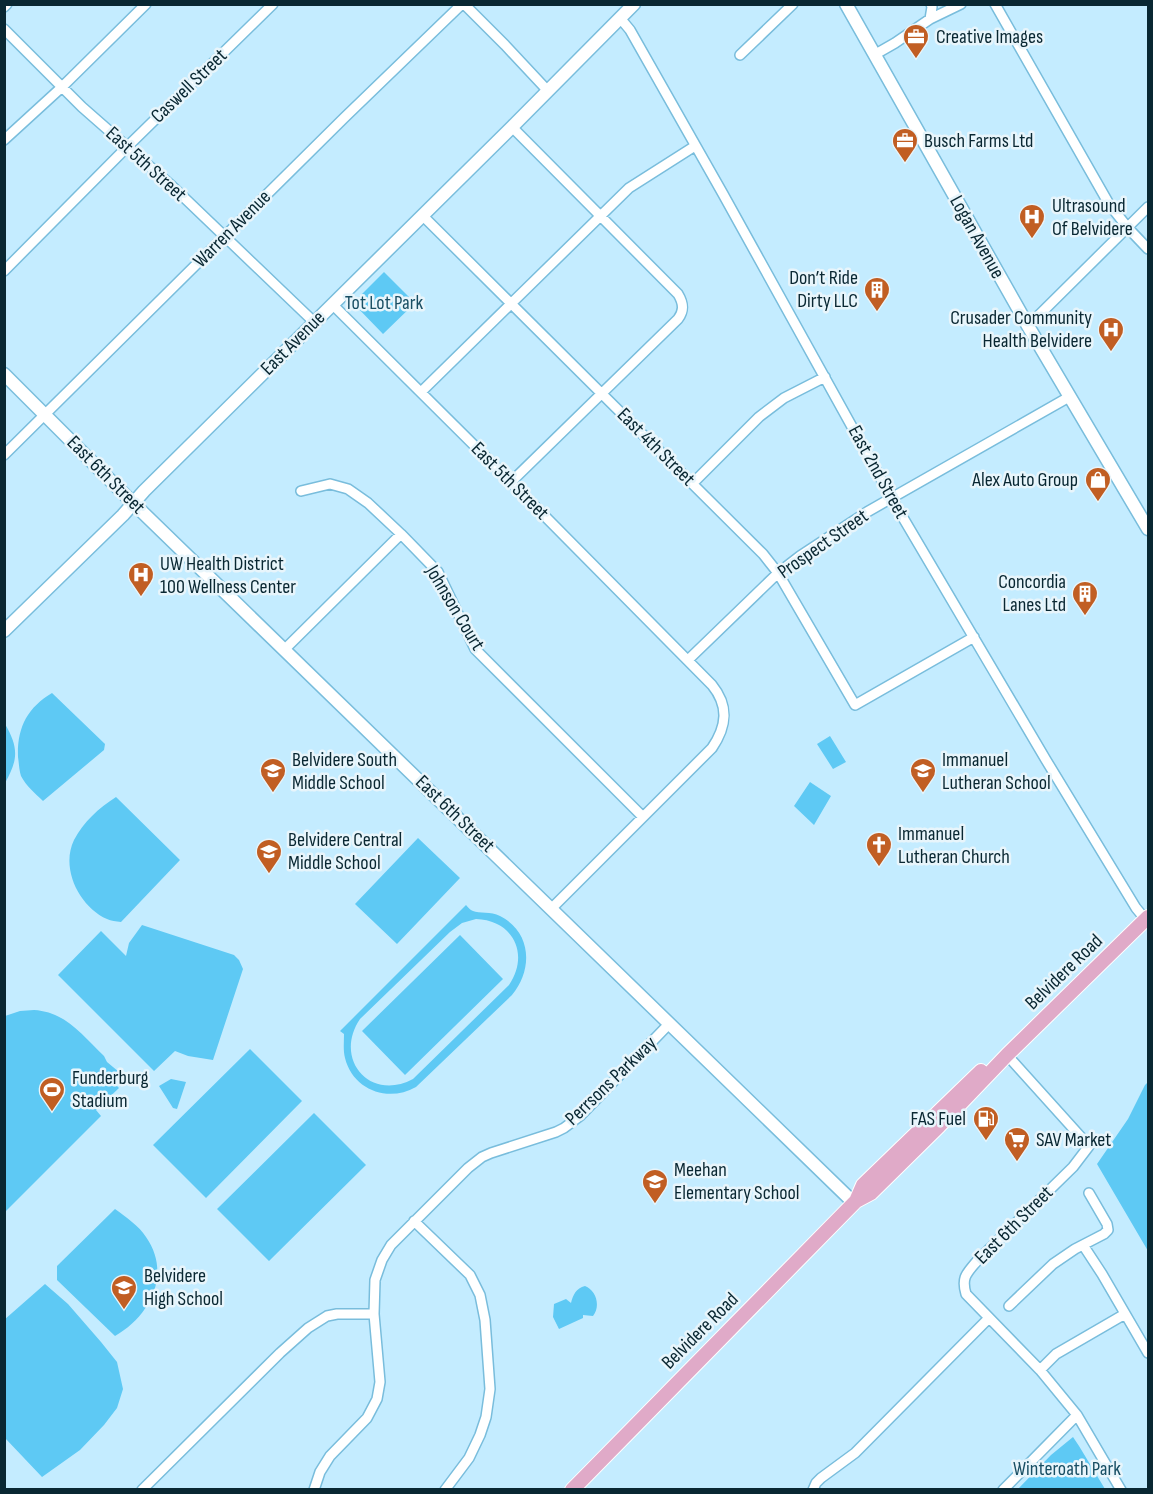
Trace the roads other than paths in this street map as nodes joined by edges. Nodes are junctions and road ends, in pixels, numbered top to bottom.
1 (146, 4) edge
2 (273, 4) edge
3 (463, 4) edge
4 (634, 4) edge
5 (793, 4) edge
6 (846, 4) edge
7 (931, 4) edge
8 (961, 4) edge
9 (995, 4) edge
10 (620, 18) junction
11 (930, 19) junction
12 (4, 29) edge
13 (740, 55) dead end
14 (874, 55) junction
15 (62, 87) junction
16 (548, 90) junction
17 (512, 127) junction
18 (4, 140) edge
19 (128, 146) junction
20 (694, 146) junction
21 (1149, 207) edge
22 (422, 215) junction
23 (600, 216) junction
24 (1128, 228) junction
25 (225, 237) junction
26 (1149, 249) edge
27 (4, 271) edge
28 (332, 304) junction
29 (512, 304) junction
30 (314, 322) junction
31 (1028, 327) junction
32 (4, 374) edge
33 (825, 377) junction
34 (421, 392) junction
35 (601, 393) junction
36 (1069, 397) junction
37 (45, 414) junction
38 (4, 455) edge
39 (511, 482) junction
40 (693, 483) junction
41 (301, 491) dead end
42 (892, 499) junction
43 (134, 504) junction
44 (1149, 529) edge
45 (401, 534) junction
46 (778, 573) junction
47 (4, 631) edge
48 (974, 637) junction
49 (285, 649) junction
50 (688, 660) junction
51 (643, 817) junction
52 (552, 908) junction
53 (1147, 919) edge
54 (669, 1024) junction
55 (1007, 1055) junction
56 (1089, 1193) dead end
57 (855, 1202) junction
58 (414, 1221) junction
59 (1083, 1245) junction
60 (1008, 1306) dead end
61 (375, 1314) junction
62 (1125, 1314) junction
63 (989, 1318) junction
64 (1149, 1353) edge
65 (1040, 1370) junction
66 (1077, 1415) junction
67 (142, 1490) edge
68 (314, 1490) edge
69 (445, 1490) edge
70 (572, 1490) edge
71 (813, 1490) edge
72 (1003, 1490) edge
73 (1121, 1490) edge

1 - 15 street
2 - 19 street, Caswell Street
3 - 16 street
3 - 25 street, Warren Avenue
4 - 10 street, East Avenue
5 - 13 street
6 - 14 street, Logan Avenue
7 - 11 street
8 - 11 street
9 - 24 street
10 - 16 street, East Avenue
10 - 20 street, East 2nd Street
11 - 14 street
12 - 15 street, East 5th Street
14 - 31 street, Logan Avenue
15 - 18 street
15 - 19 street, East 5th Street
16 - 17 street, East Avenue
17 - 22 street, East Avenue
17 - 23 street
19 - 25 street, East 5th Street
19 - 27 street, Caswell Street
20 - 23 street
20 - 33 street, East 2nd Street
21 - 24 street
22 - 28 street, East Avenue
22 - 29 street, East 4th Street
23 - 29 street
23 - 35 street
24 - 26 street
24 - 31 street
25 - 30 street, East 5th Street
25 - 37 street, Warren Avenue
28 - 30 street, East Avenue
28 - 34 street, East 5th Street
29 - 34 street
29 - 35 street, East 4th Street
30 - 43 street, East Avenue
31 - 36 street, Logan Avenue
32 - 37 street, East 6th Street
33 - 40 street
33 - 42 street, East 2nd Street
34 - 39 street, East 5th Street
35 - 39 street
35 - 40 street, East 4th Street
36 - 42 street, Prospect Street
36 - 44 street, Logan Avenue
37 - 38 street, Warren Avenue
37 - 43 street, East 6th Street
39 - 50 street, East 5th Street
40 - 46 street, East 4th Street
41 - 45 street, Johnson Court
42 - 46 street, Prospect Street
42 - 48 street, East 2nd Street
43 - 47 street, East Avenue
43 - 49 street, East 6th Street
45 - 49 street
45 - 51 street, Johnson Court
46 - 48 street, East 4th Street
46 - 50 street, Prospect Street
48 - 53 street, East 2nd Street
49 - 52 street, East 6th Street
50 - 51 street, East 5th Street
51 - 52 street, East 5th Street
52 - 54 street, East 6th Street
53 - 55 main road, Belvidere Road
54 - 57 street, East 6th Street
54 - 58 street, Perrsons Parkway
55 - 57 main road, Belvidere Road
55 - 63 street, East 6th Street
56 - 59 street
57 - 70 main road, Belvidere Road
58 - 61 street, Perrsons Parkway
58 - 69 street
59 - 60 street
59 - 62 street
61 - 67 street
61 - 68 street, Perrsons Parkway
62 - 64 street
62 - 65 street
63 - 65 street, East 6th Street
63 - 71 street
65 - 66 street, East 6th Street
66 - 72 street
66 - 73 street, East 6th Street

